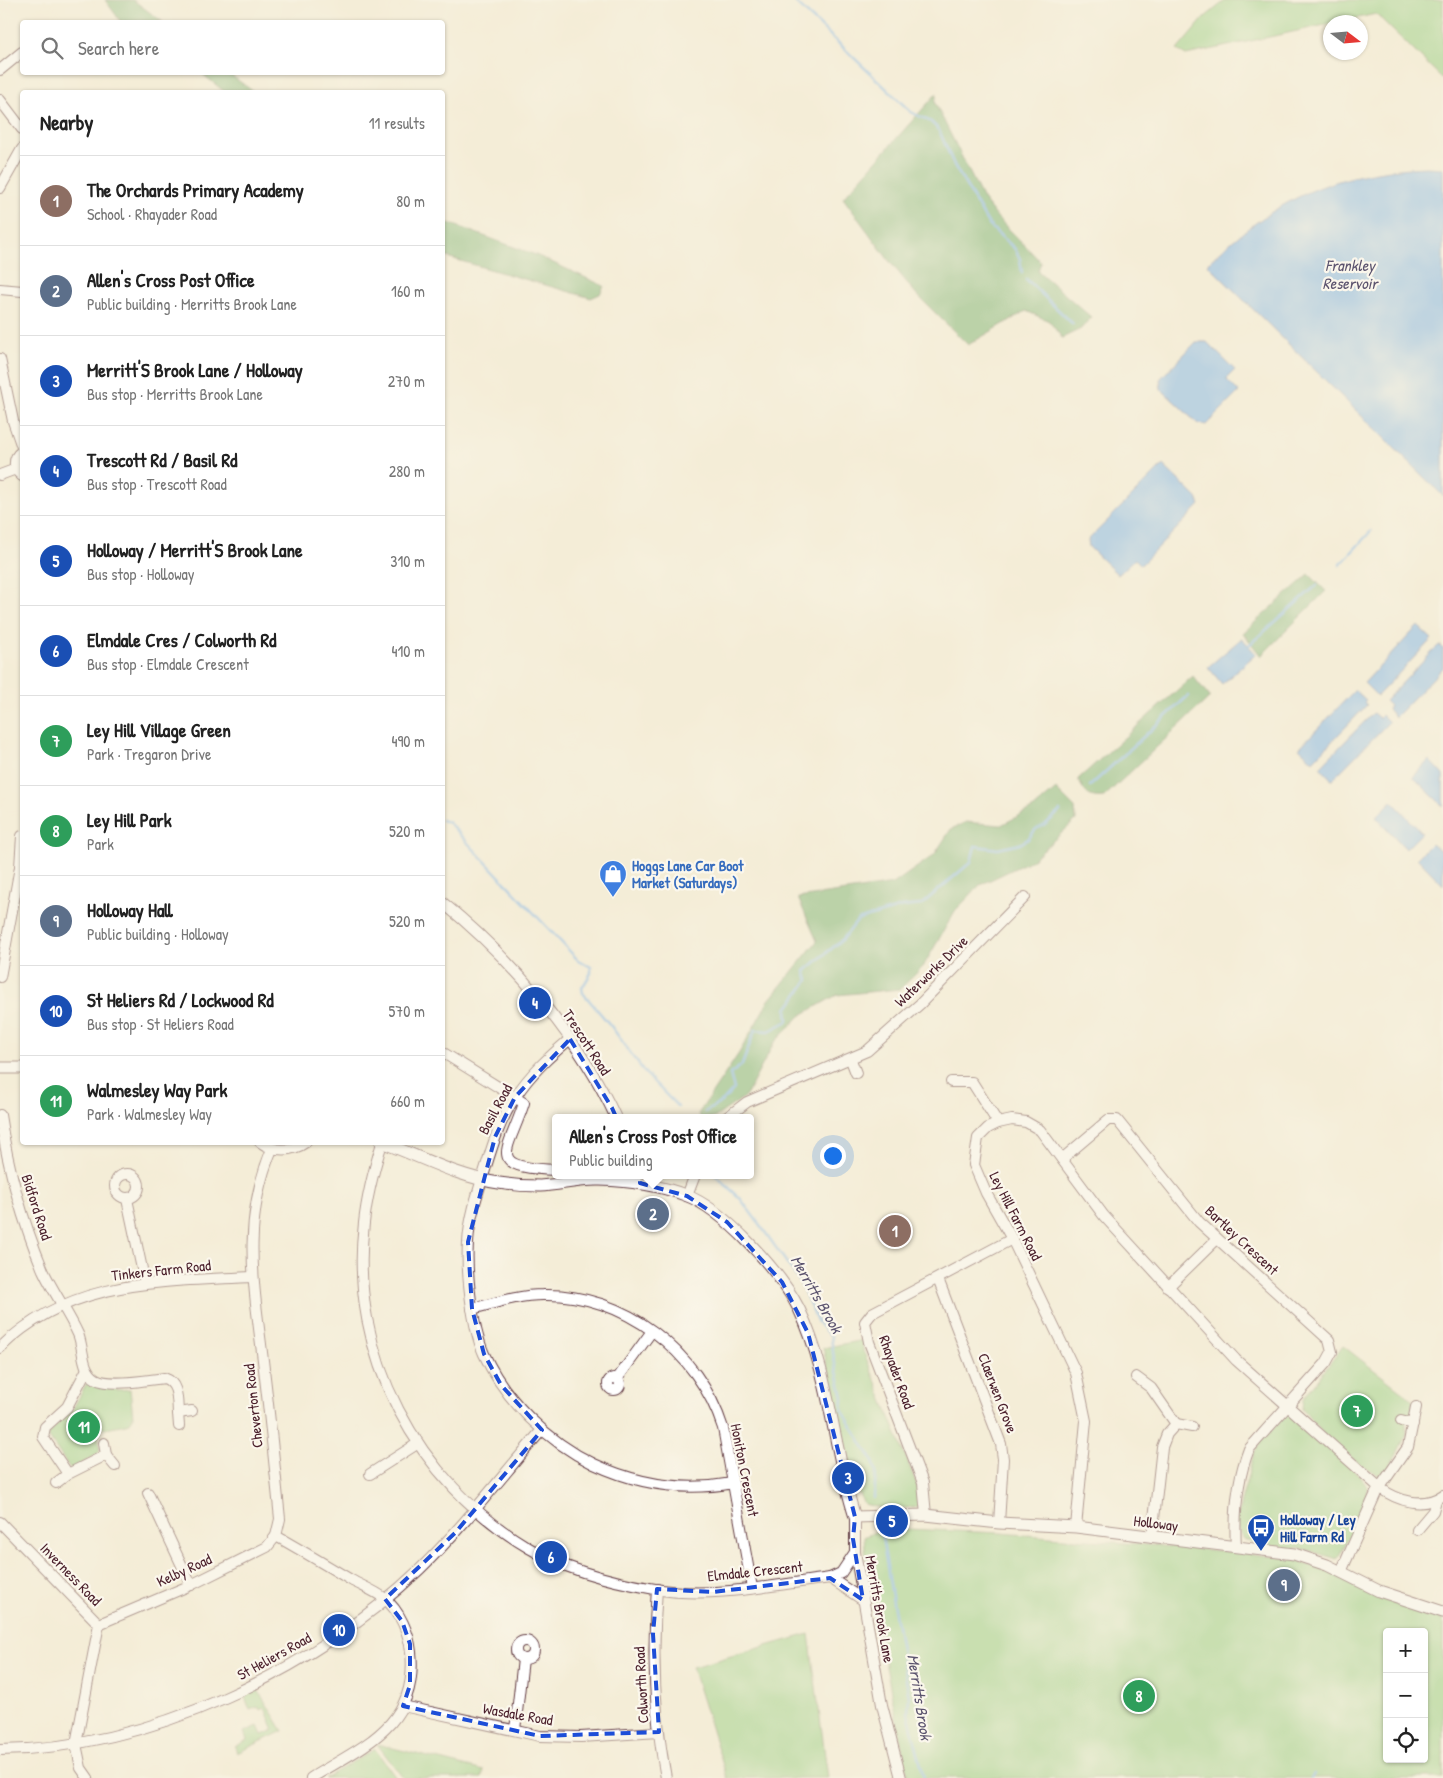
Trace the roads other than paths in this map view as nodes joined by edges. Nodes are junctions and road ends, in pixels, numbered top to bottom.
1 (20, 54) edge
2 (0, 70) edge
3 (0, 100) edge
4 (20, 126) edge
5 (20, 153) edge
6 (0, 188) edge
7 (0, 288) edge
8 (20, 292) edge
9 (0, 359) edge
10 (20, 441) edge
11 (20, 453) edge
12 (19, 472) edge
13 (0, 475) edge
14 (20, 872) edge
15 (1025, 897) dead end
16 (445, 905) edge
17 (0, 977) edge
18 (570, 1039) junction
19 (445, 1054) edge
20 (850, 1060) junction
21 (0, 1068) edge
22 (20, 1068) edge
23 (856, 1073) dead end
24 (951, 1082) dead end
25 (515, 1097) junction
26 (614, 1114) edge
27 (731, 1114) edge
28 (0, 1116) edge
29 (998, 1123) junction
30 (266, 1145) edge
31 (300, 1145) edge
32 (380, 1145) edge
33 (387, 1145) edge
34 (272, 1148) junction
35 (1062, 1159) junction
36 (552, 1170) edge
37 (482, 1179) junction
38 (571, 1179) edge
39 (640, 1179) edge
40 (692, 1179) edge
41 (686, 1196) junction
42 (127, 1198) dead end
43 (1012, 1238) junction
44 (1217, 1239) junction
45 (252, 1277) junction
46 (938, 1279) junction
47 (145, 1283) junction
48 (1168, 1287) junction
49 (61, 1304) junction
50 (472, 1309) junction
51 (652, 1331) junction
52 (0, 1348) edge
53 (87, 1369) junction
54 (1136, 1378) dead end
55 (618, 1379) dead end
56 (1288, 1405) junction
57 (1416, 1407) dead end
58 (192, 1412) dead end
59 (178, 1413) junction
60 (1401, 1421) dead end
61 (1176, 1424) junction
62 (1413, 1424) junction
63 (180, 1426) dead end
64 (1192, 1427) dead end
65 (542, 1430) junction
66 (104, 1443) dead end
67 (417, 1444) junction
68 (106, 1455) junction
69 (115, 1466) dead end
70 (68, 1474) junction
71 (370, 1474) dead end
72 (56, 1483) dead end
73 (733, 1483) junction
74 (1380, 1488) junction
75 (148, 1493) dead end
76 (1439, 1498) edge
77 (474, 1509) junction
78 (926, 1515) junction
79 (855, 1517) junction
80 (0, 1522) edge
81 (1000, 1523) junction
82 (1076, 1528) junction
83 (1417, 1530) dead end
84 (276, 1536) junction
85 (1152, 1537) junction
86 (1236, 1547) junction
87 (855, 1552) junction
88 (1341, 1572) junction
89 (830, 1578) junction
90 (191, 1585) junction
91 (752, 1588) junction
92 (658, 1590) junction
93 (385, 1599) junction
94 (864, 1600) junction
95 (1443, 1612) edge
96 (99, 1624) junction
97 (523, 1659) dead end
98 (403, 1706) junction
99 (515, 1730) junction
100 (659, 1732) junction
101 (76, 1744) junction
102 (0, 1750) edge
103 (88, 1778) edge
104 (311, 1778) edge
105 (666, 1778) edge
106 (901, 1778) edge

1 - 2 street
3 - 4 street
5 - 6 street
7 - 8 street
9 - 10 street
11 - 12 street
12 - 13 street
14 - 17 street
15 - 20 street, Waterworks Drive
16 - 18 street, Trescott Road
18 - 25 street, Basil Road
18 - 26 street, Trescott Road
19 - 25 street
20 - 23 street
20 - 27 street, Waterworks Drive
21 - 22 street
24 - 29 street
25 - 36 street
25 - 37 street, Basil Road
28 - 49 street, Bidford Road
29 - 35 street
29 - 43 street, Ley Hill Farm Road
30 - 34 street
31 - 34 street
32 - 67 street, Elmdale Crescent
33 - 37 street, Merritts Brook Lane
34 - 45 street, Cheverton Road
35 - 44 street, Bartley Crescent
35 - 48 street
37 - 38 street, Merritts Brook Lane
37 - 50 street, Basil Road
38 - 39 street, Merritts Brook Lane
39 - 41 street, Merritts Brook Lane
40 - 41 street
41 - 79 street, Merritts Brook Lane
42 - 47 street
43 - 46 street, Rhayader Road
43 - 82 street, Ley Hill Farm Road
44 - 48 street
44 - 56 street, Bartley Crescent
45 - 47 street, Tinkers Farm Road
45 - 84 street, Cheverton Road
46 - 78 street, Rhayader Road
46 - 81 street, Claerwen Grove
47 - 49 street, Tinkers Farm Road
48 - 56 street
49 - 52 street, Tinkers Farm Road
49 - 53 street, Bidford Road
50 - 51 street, Honiton Crescent
50 - 65 street, Basil Road
51 - 55 street
51 - 73 street, Honiton Crescent
53 - 59 street
53 - 70 street
54 - 61 street
56 - 74 street
56 - 86 street, Bartley Crescent
57 - 62 street
58 - 59 street
59 - 63 street
60 - 62 street
61 - 64 street
61 - 85 street
62 - 74 street
65 - 73 street, Basil Road
65 - 77 street, St Heliers Road
66 - 68 street
67 - 71 street
67 - 77 street, Elmdale Crescent
68 - 69 street
68 - 70 street
70 - 72 street
73 - 91 street, Honiton Crescent
74 - 76 street
74 - 88 street
75 - 90 street
76 - 83 street
77 - 92 street, Elmdale Crescent
77 - 93 street, St Heliers Road
78 - 79 street, Holloway
78 - 81 street, Holloway
79 - 87 street, Merritts Brook Lane
80 - 96 street, Inverness Road
81 - 82 street, Holloway
82 - 85 street, Holloway
84 - 90 street, Kelby Road
84 - 93 street
85 - 86 street, Holloway
86 - 88 street, Holloway
87 - 89 street
87 - 94 street, Merritts Brook Lane
88 - 95 street, Holloway
89 - 91 street, Elmdale Crescent
89 - 94 street
90 - 96 street, Kelby Road
91 - 92 street, Elmdale Crescent
92 - 100 street, Colworth Road
93 - 98 street
93 - 101 street, St Heliers Road
94 - 106 street, Merritts Brook Lane
96 - 101 street, Inverness Road
97 - 99 street
98 - 99 street, Wasdale Road
98 - 104 street
99 - 100 street, Wasdale Road
100 - 105 street, Colworth Road
101 - 102 street, St Heliers Road
101 - 103 street

